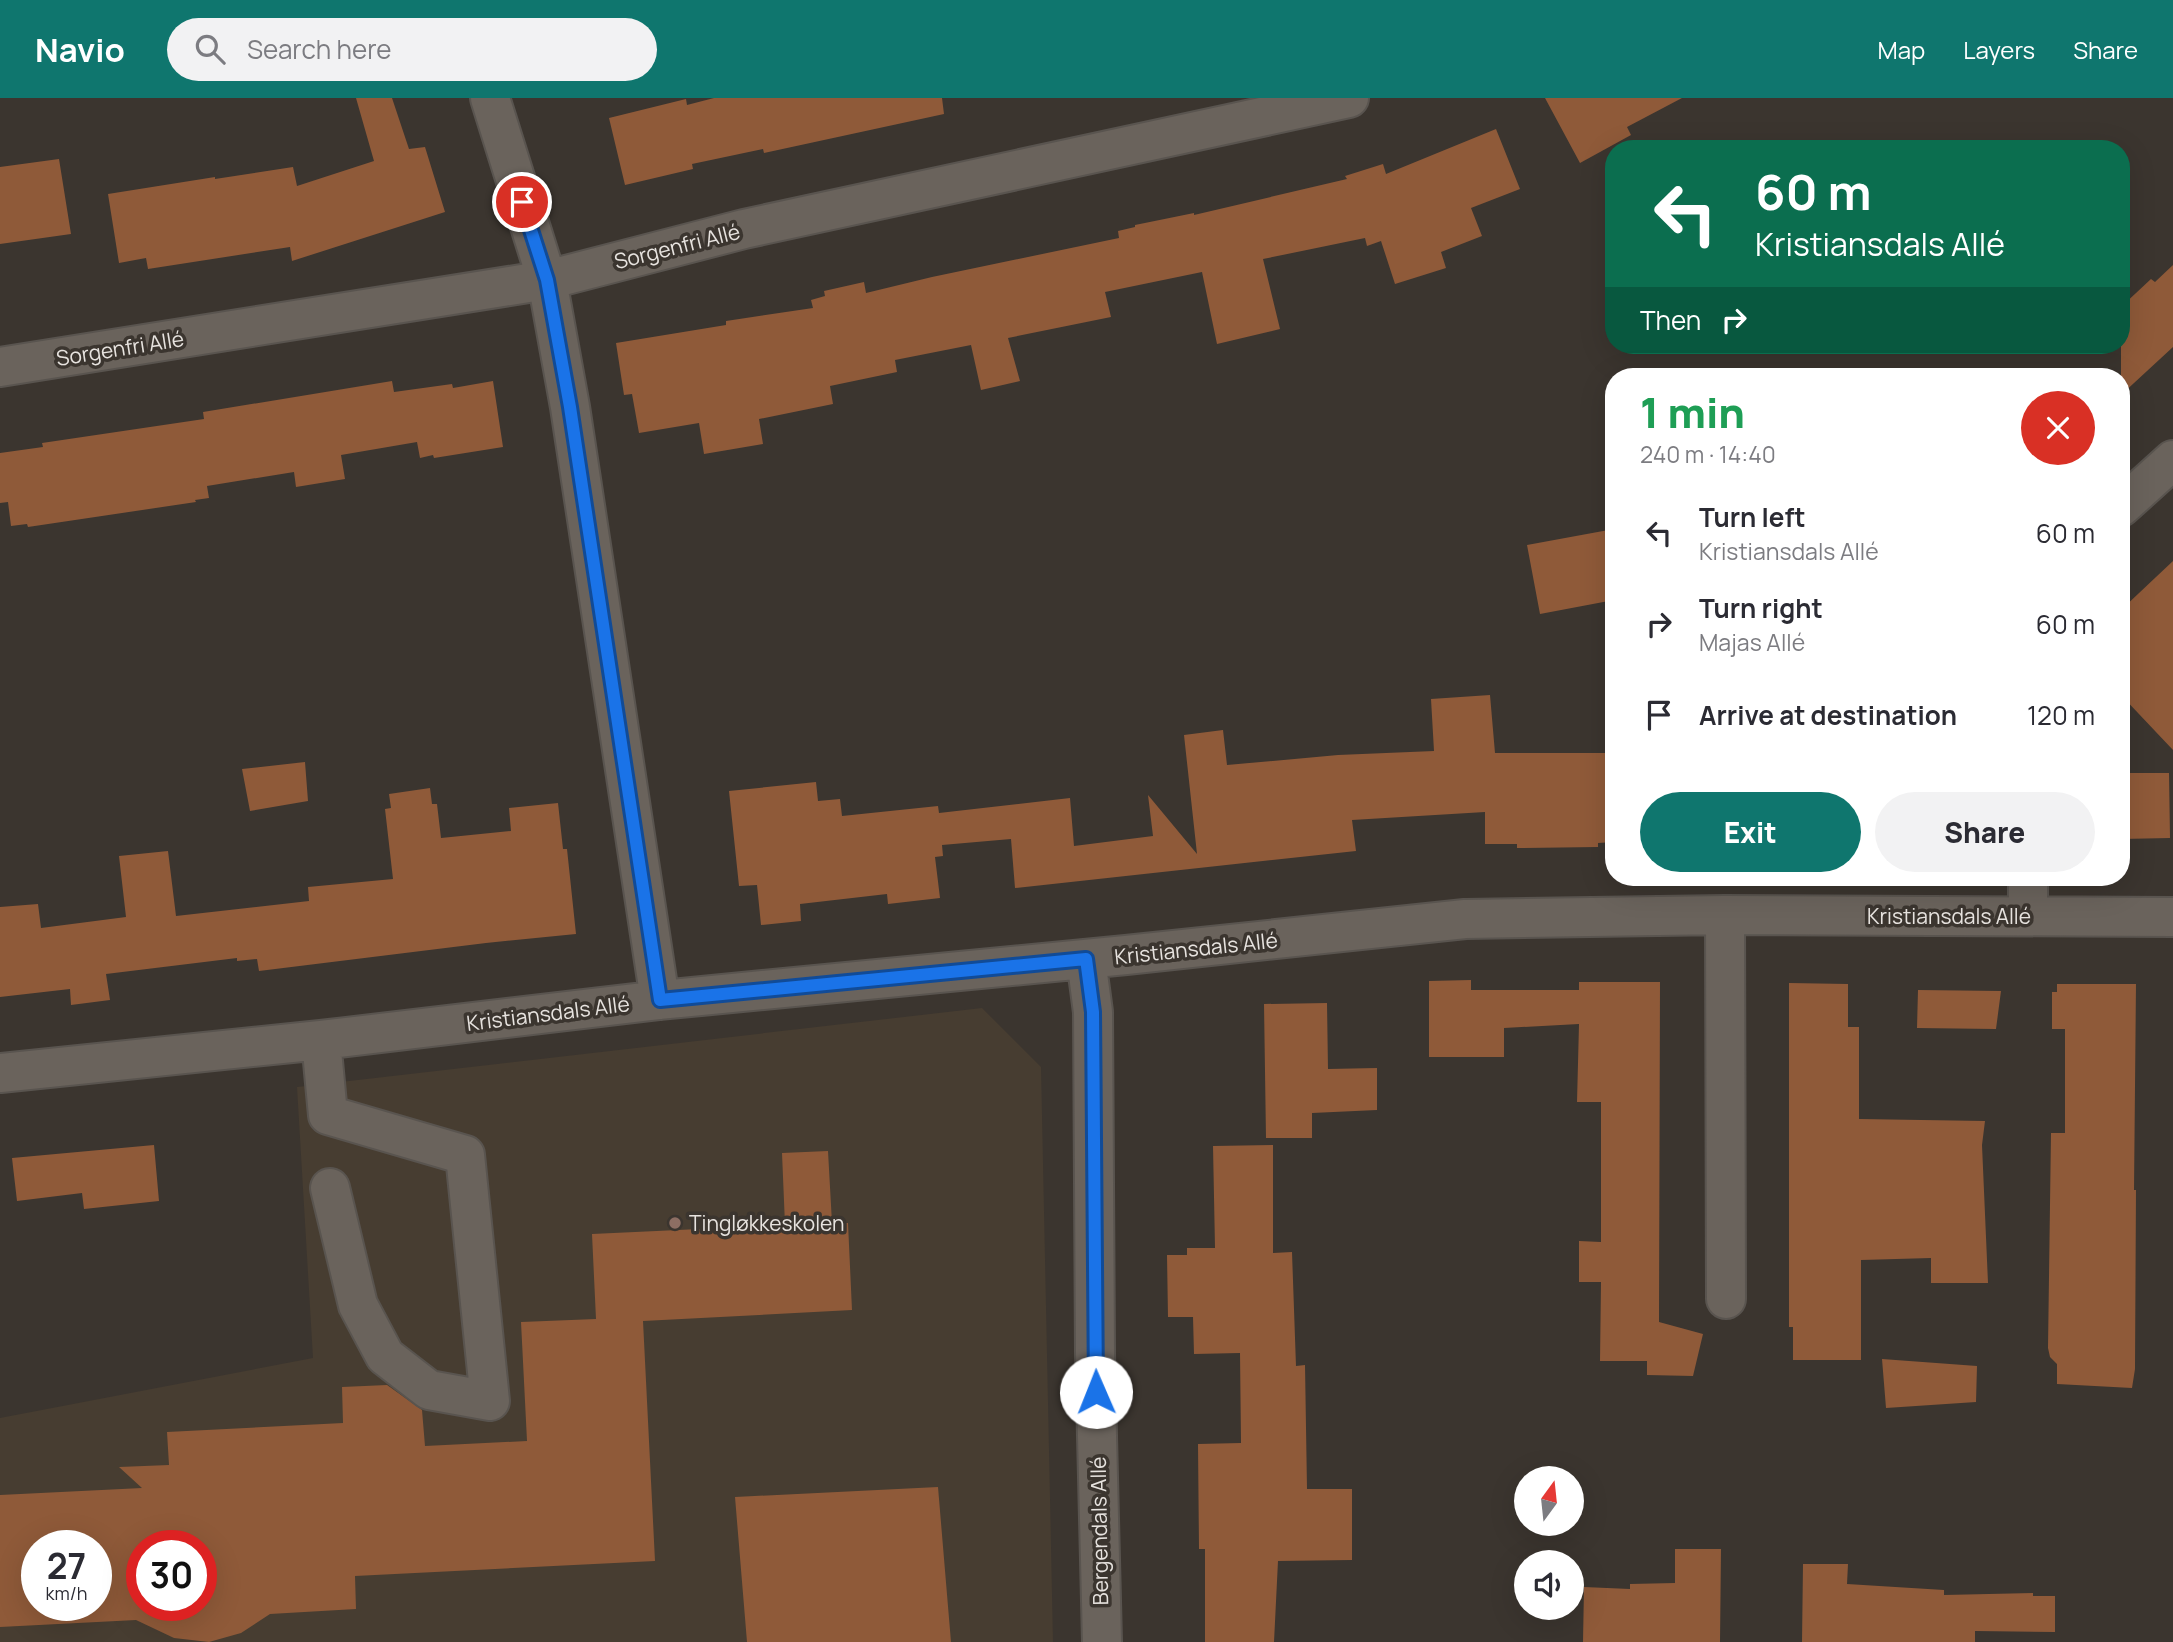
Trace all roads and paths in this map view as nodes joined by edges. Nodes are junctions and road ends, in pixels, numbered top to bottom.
1 (490, 98) edge
2 (1349, 98) edge
3 (547, 280) junction
4 (0, 367) edge
5 (2173, 460) edge
6 (2130, 499) edge
7 (2028, 886) edge
8 (1725, 915) junction
9 (2028, 916) junction
10 (2173, 917) edge
11 (1086, 959) junction
12 (660, 1000) junction
13 (321, 1040) junction
14 (0, 1073) edge
15 (330, 1188) dead end
16 (1726, 1299) dead end
17 (1102, 1642) edge

1 - 3 street
2 - 3 street, Sorgenfri Allé
3 - 4 street, Sorgenfri Allé
3 - 12 street
5 - 6 street
7 - 9 street
8 - 9 street, Kristiansdals Allé
8 - 11 street, Kristiansdals Allé
8 - 16 street
9 - 10 street, Kristiansdals Allé
11 - 12 street, Kristiansdals Allé
11 - 17 street, Bergendals Allé
12 - 13 street, Kristiansdals Allé
13 - 14 street, Kristiansdals Allé
13 - 15 street

